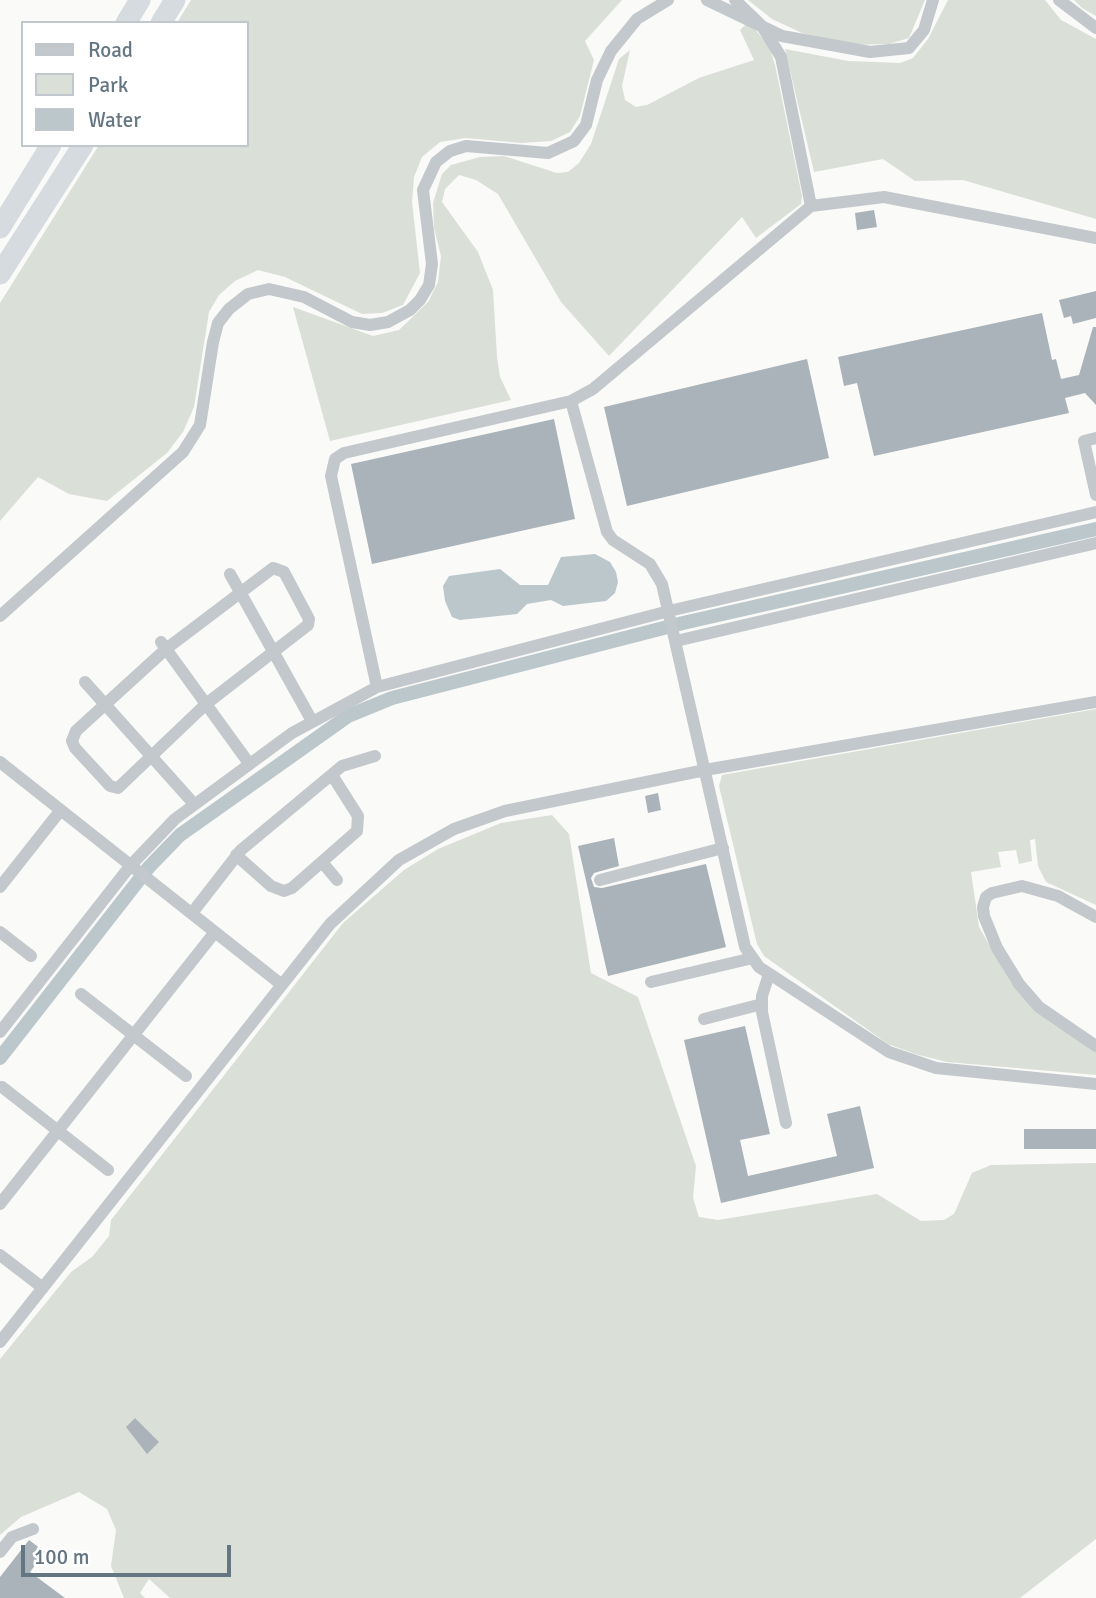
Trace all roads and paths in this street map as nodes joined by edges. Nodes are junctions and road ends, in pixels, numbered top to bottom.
1 (140, 0) edge
2 (175, 0) edge
3 (668, 0) edge
4 (707, 0) edge
5 (735, 0) edge
6 (933, 0) edge
7 (1059, 0) edge
8 (127, 21) edge
9 (162, 21) edge
10 (762, 26) junction
11 (1096, 28) edge
12 (50, 147) edge
13 (81, 147) edge
14 (811, 206) junction
15 (0, 228) edge
16 (1096, 238) edge
17 (0, 274) edge
18 (571, 401) junction
19 (1096, 438) edge
20 (1096, 495) edge
21 (1096, 512) edge
22 (1096, 543) edge
23 (230, 573) dead end
24 (240, 591) junction
25 (0, 616) edge
26 (673, 626) junction
27 (164, 645) junction
28 (274, 653) junction
29 (85, 682) dead end
30 (377, 687) junction
31 (1096, 702) edge
32 (105, 704) junction
33 (206, 704) junction
34 (312, 721) junction
35 (150, 756) junction
36 (375, 756) dead end
37 (0, 762) edge
38 (248, 762) junction
39 (705, 770) junction
40 (332, 775) junction
41 (194, 804) junction
42 (60, 811) junction
43 (723, 848) junction
44 (236, 855) junction
45 (322, 862) junction
46 (134, 867) junction
47 (337, 880) dead end
48 (600, 880) dead end
49 (0, 887) edge
50 (191, 913) junction
51 (1096, 916) edge
52 (0, 932) edge
53 (215, 932) junction
54 (31, 956) dead end
55 (753, 958) junction
56 (769, 974) junction
57 (652, 982) dead end
58 (282, 985) junction
59 (80, 994) dead end
60 (762, 1004) junction
61 (704, 1019) dead end
62 (0, 1032) edge
63 (134, 1035) junction
64 (1096, 1046) edge
65 (186, 1076) dead end
66 (1096, 1084) edge
67 (2, 1087) dead end
68 (786, 1123) dead end
69 (58, 1131) junction
70 (108, 1170) dead end
71 (0, 1204) edge
72 (0, 1255) edge
73 (43, 1288) junction
74 (0, 1342) edge
75 (33, 1529) dead end
76 (0, 1552) edge

1 - 8 highway
2 - 9 highway
3 - 25 street
4 - 10 street
5 - 10 street
6 - 10 street
7 - 11 street
10 - 14 street
12 - 15 highway
13 - 17 highway
14 - 16 street
14 - 18 street
18 - 26 street
18 - 30 street
19 - 20 street
21 - 26 street
22 - 26 street
23 - 24 street
24 - 27 street
24 - 28 street
24 - 28 street
26 - 30 street
26 - 39 street
27 - 32 street
27 - 33 street
28 - 33 street
28 - 34 street
29 - 32 street
30 - 34 street
31 - 39 street
32 - 35 street
32 - 35 street
33 - 35 street
33 - 38 street
34 - 38 street
35 - 41 street
36 - 40 street
37 - 42 street
38 - 41 street
39 - 43 street
39 - 58 street
40 - 44 street
40 - 45 street
41 - 46 street
42 - 46 street
42 - 49 street
43 - 48 street
43 - 55 street
44 - 45 street
44 - 50 street
45 - 47 street
46 - 50 street
46 - 62 street
50 - 53 street
51 - 64 street
52 - 54 street
53 - 58 street
53 - 63 street
55 - 56 street
55 - 57 street
56 - 60 street
56 - 66 street
58 - 73 street
59 - 63 street
60 - 61 street
60 - 68 street
63 - 65 street
63 - 69 street
67 - 69 street
69 - 70 street
69 - 71 street
72 - 73 street
73 - 74 street
75 - 76 street

